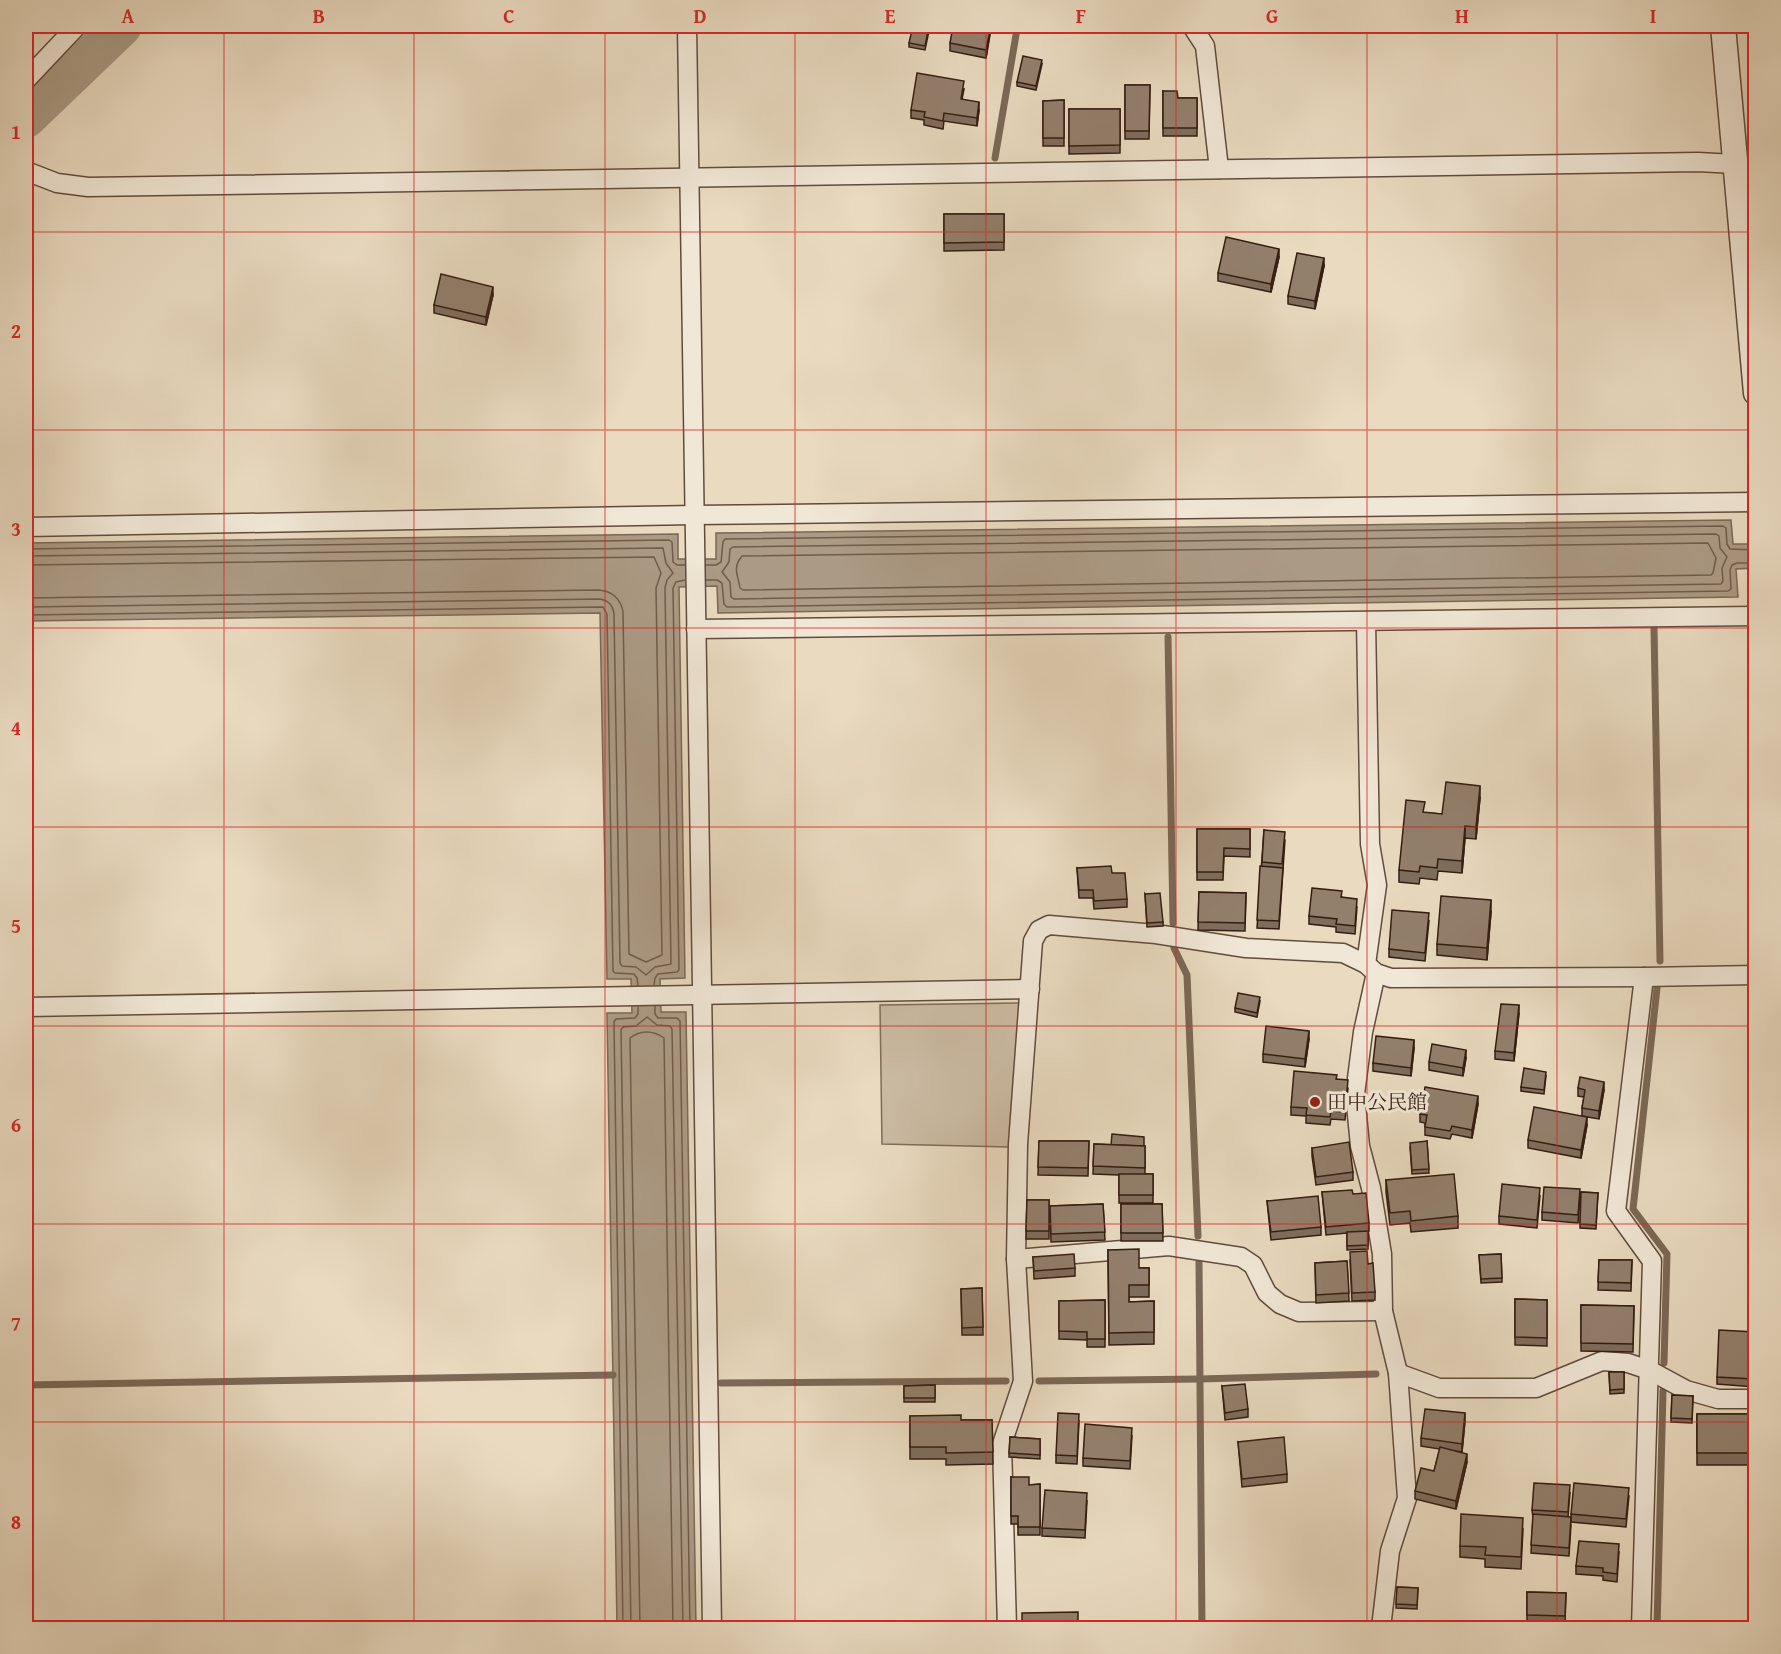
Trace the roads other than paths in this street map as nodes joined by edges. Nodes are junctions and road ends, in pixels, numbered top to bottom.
1 (77, 26) edge
2 (687, 26) edge
3 (1192, 26) edge
4 (1723, 26) edge
5 (26, 80) edge
6 (1745, 164) edge
7 (1219, 169) junction
8 (27, 173) edge
9 (691, 178) junction
10 (1755, 393) edge
11 (1755, 502) edge
12 (694, 515) junction
13 (26, 527) edge
14 (1755, 616) edge
15 (1366, 621) junction
16 (696, 629) junction
17 (1371, 969) junction
18 (1755, 975) edge
19 (1644, 977) junction
20 (1030, 989) junction
21 (703, 995) junction
22 (26, 1007) edge
23 (1016, 1259) junction
24 (1383, 1311) junction
25 (1649, 1370) junction
26 (1398, 1373) junction
27 (1755, 1399) edge
28 (712, 1629) edge
29 (1008, 1629) edge
30 (1381, 1629) edge
31 (1641, 1629) edge

1 - 5 street
2 - 9 street
3 - 7 street
4 - 6 street
6 - 7 street
6 - 10 street
7 - 9 street
8 - 9 street
9 - 12 street
11 - 12 street
12 - 13 street
12 - 16 street
14 - 15 street
15 - 16 street
15 - 17 street
16 - 21 street
17 - 19 street
17 - 20 street
17 - 24 street
18 - 19 street
19 - 25 street
20 - 21 street
20 - 23 street
21 - 22 street
21 - 28 street
23 - 24 street
23 - 29 street
24 - 26 street
25 - 26 street
25 - 27 street
25 - 31 street
26 - 30 street

